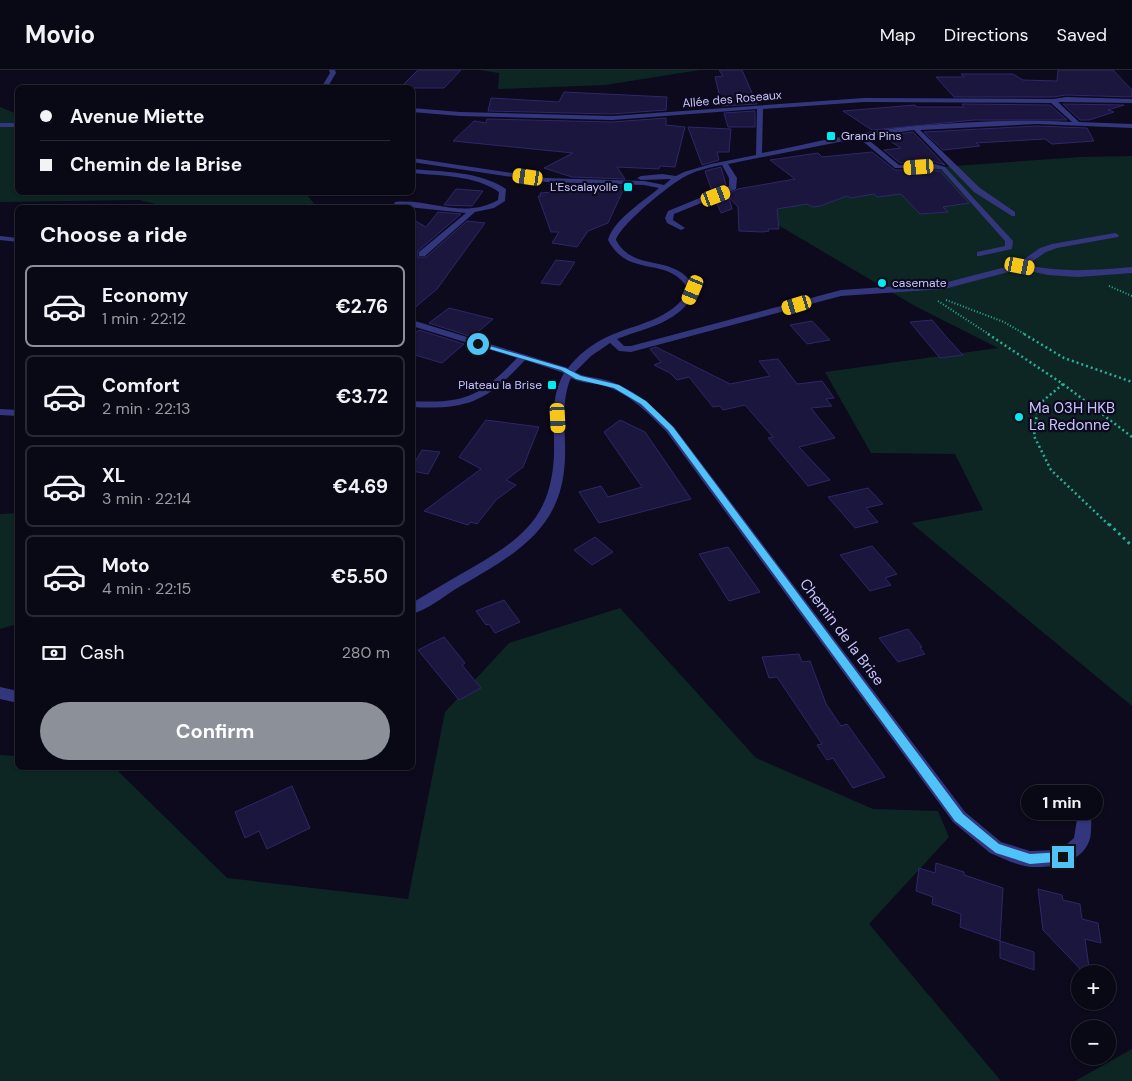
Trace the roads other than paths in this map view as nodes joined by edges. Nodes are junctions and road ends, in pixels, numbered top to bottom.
1 (332, 70) edge
2 (326, 85) edge
3 (1053, 101) junction
4 (1132, 101) edge
5 (760, 107) junction
6 (415, 110) edge
7 (1077, 123) junction
8 (0, 125) edge
9 (15, 125) edge
10 (1132, 126) edge
11 (915, 128) junction
12 (860, 136) junction
13 (759, 156) junction
14 (415, 160) edge
15 (724, 162) junction
16 (415, 171) edge
17 (677, 178) junction
18 (614, 182) junction
19 (665, 187) junction
20 (398, 204) dead end
21 (409, 205) edge
22 (415, 206) edge
23 (472, 211) junction
24 (1012, 214) dead end
25 (681, 228) dead end
26 (1115, 235) dead end
27 (0, 238) edge
28 (15, 240) edge
29 (422, 254) dead end
30 (980, 254) dead end
31 (1020, 266) junction
32 (1132, 270) edge
33 (415, 324) edge
34 (612, 339) junction
35 (523, 357) junction
36 (570, 372) junction
37 (415, 404) edge
38 (0, 412) edge
39 (15, 413) edge
40 (415, 606) edge
41 (0, 693) edge
42 (15, 696) edge
43 (1084, 818) dead end

1 - 2 street
3 - 4 street, Allée des Roseaux
3 - 5 street, Allée des Roseaux
3 - 7 street
5 - 6 street, Allée des Roseaux
5 - 13 street
7 - 10 street
7 - 11 street
8 - 9 street
11 - 12 street
11 - 24 street
12 - 13 street
12 - 30 street
13 - 15 street
14 - 18 street
15 - 17 street
15 - 25 street
16 - 23 street
17 - 18 street
17 - 19 street
18 - 19 street
19 - 34 street
20 - 21 street
22 - 23 street
23 - 29 street
26 - 31 street
27 - 28 street
31 - 32 street
31 - 34 street
33 - 35 street, Chemin de la Brise
34 - 36 street
35 - 36 street, Chemin de la Brise
35 - 37 street
36 - 40 street
36 - 43 street, Chemin de la Brise
38 - 39 street
41 - 42 street

